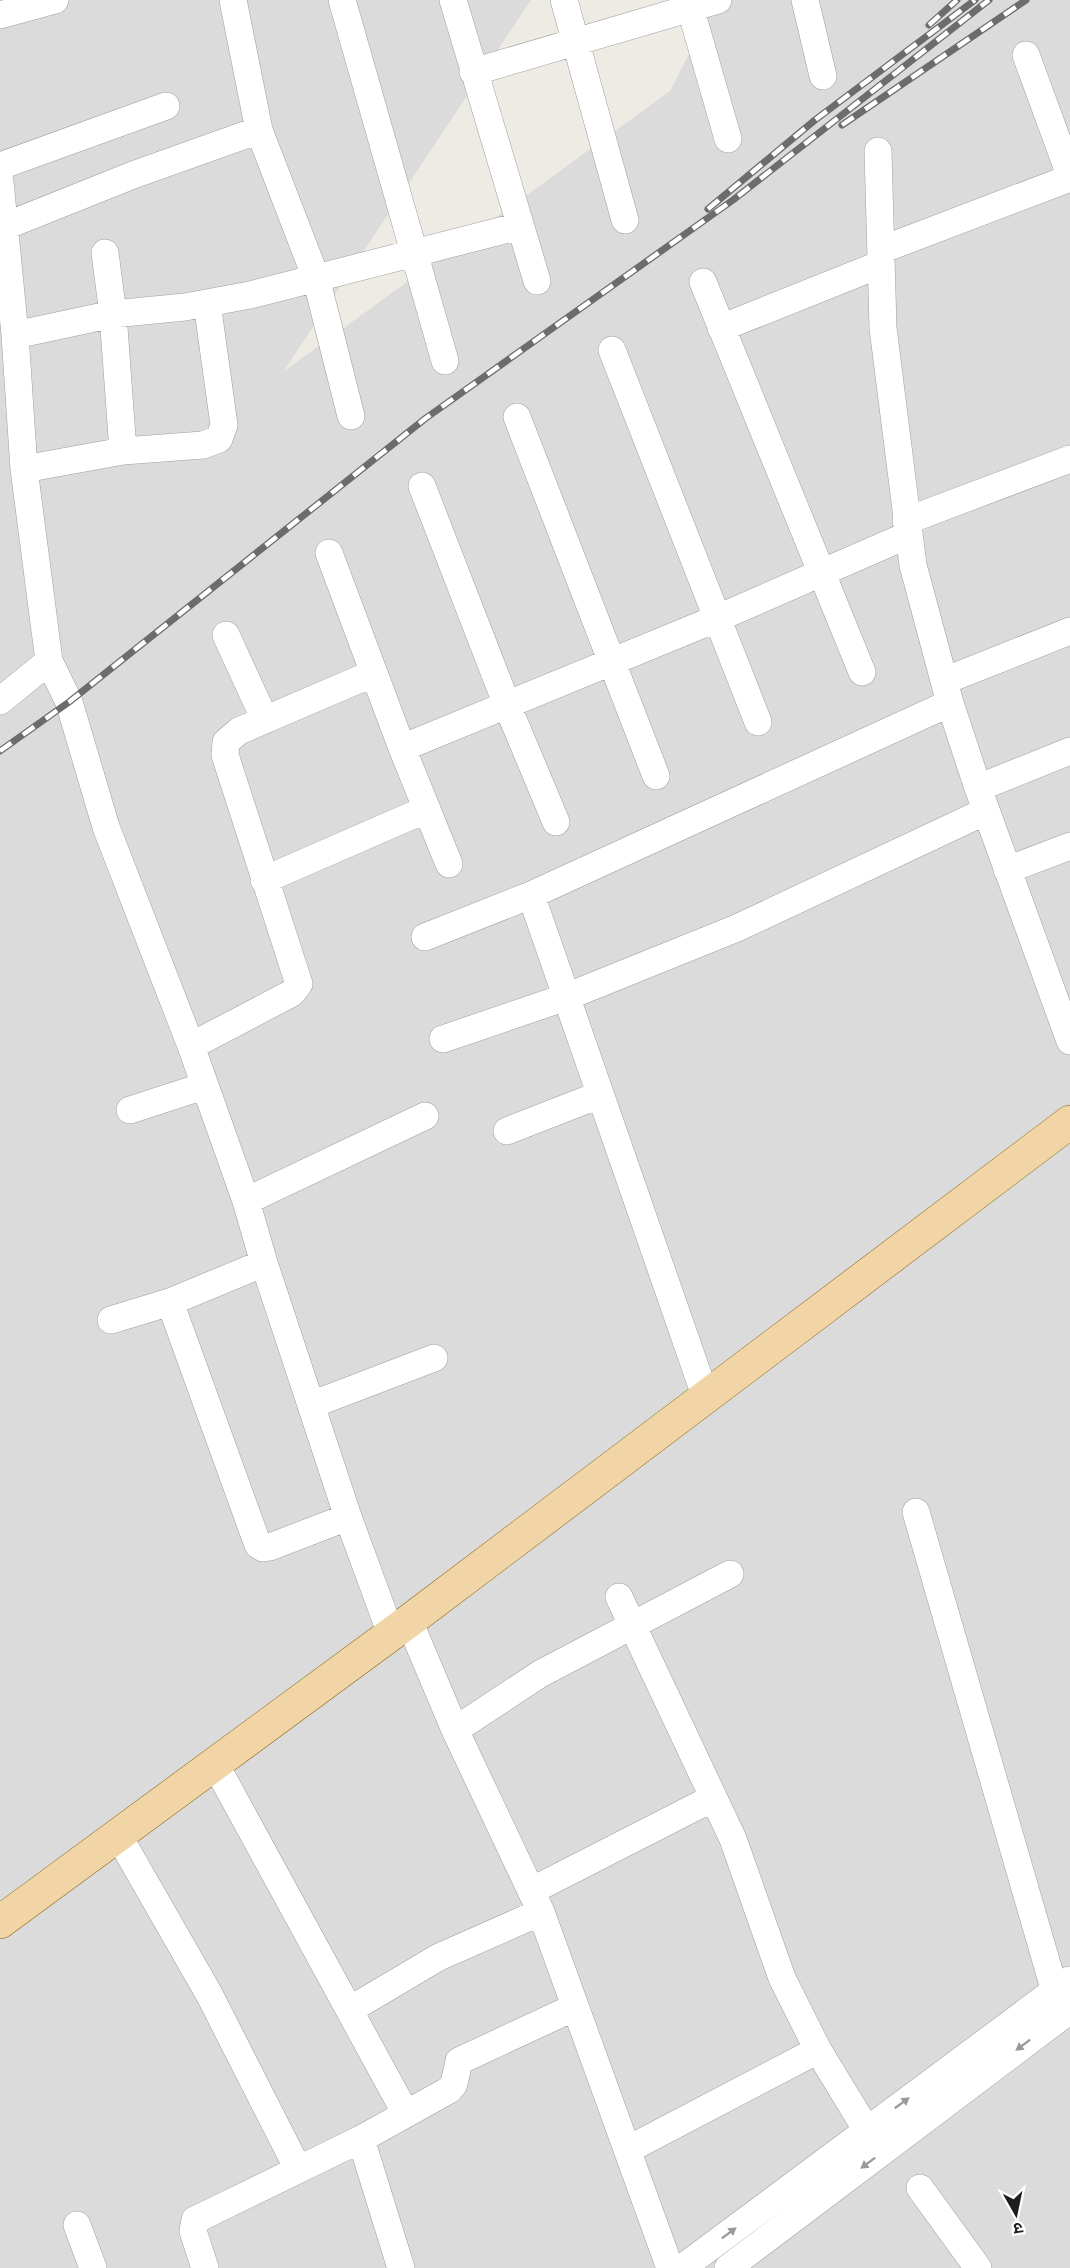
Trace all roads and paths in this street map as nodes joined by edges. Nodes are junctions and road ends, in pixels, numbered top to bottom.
1 (55, 0) edge
2 (233, 0) edge
3 (342, 0) edge
4 (453, 0) edge
5 (564, 0) edge
6 (718, 0) edge
7 (805, 0) edge
8 (689, 4) edge
9 (0, 15) edge
10 (576, 41) junction
11 (1026, 55) dead end
12 (473, 72) junction
13 (823, 76) dead end
14 (166, 106) dead end
15 (259, 130) junction
16 (728, 140) dead end
17 (878, 151) dead end
18 (1070, 177) edge
19 (0, 183) edge
20 (624, 220) dead end
21 (520, 226) junction
22 (3, 227) junction
23 (105, 253) dead end
24 (413, 253) junction
25 (881, 257) junction
26 (316, 278) junction
27 (537, 281) dead end
28 (703, 282) dead end
29 (207, 303) junction
30 (113, 314) junction
31 (9, 324) edge
32 (721, 328) junction
33 (612, 350) dead end
34 (445, 361) dead end
35 (9, 374) edge
36 (351, 416) dead end
37 (517, 417) dead end
38 (123, 451) junction
39 (1070, 459) edge
40 (24, 469) junction
41 (422, 486) dead end
42 (907, 528) junction
43 (329, 553) dead end
44 (820, 574) junction
45 (718, 618) junction
46 (1070, 631) edge
47 (226, 635) dead end
48 (49, 661) junction
49 (612, 662) junction
50 (862, 672) dead end
51 (374, 673) junction
52 (947, 692) junction
53 (0, 701) edge
54 (507, 705) junction
55 (265, 720) junction
56 (758, 722) dead end
57 (402, 748) junction
58 (1070, 751) edge
59 (656, 776) dead end
60 (982, 799) junction
61 (427, 809) junction
62 (556, 822) dead end
63 (1070, 846) edge
64 (449, 864) dead end
65 (1007, 870) junction
66 (264, 880) junction
67 (531, 895) junction
68 (425, 937) dead end
69 (566, 997) junction
70 (443, 1039) dead end
71 (1070, 1041) edge
72 (191, 1046) junction
73 (204, 1086) junction
74 (599, 1095) junction
75 (130, 1110) dead end
76 (425, 1116) dead end
77 (1070, 1122) edge
78 (507, 1131) dead end
79 (246, 1201) junction
80 (264, 1263) junction
81 (170, 1302) junction
82 (111, 1320) dead end
83 (434, 1358) dead end
84 (706, 1398) junction
85 (311, 1405) junction
86 (916, 1512) dead end
87 (348, 1517) junction
88 (730, 1574) dead end
89 (619, 1597) dead end
90 (632, 1626) junction
91 (400, 1627) junction
92 (455, 1730) junction
93 (214, 1762) junction
94 (713, 1798) junction
95 (118, 1834) junction
96 (536, 1902) junction
97 (2, 1916) edge
98 (1064, 1999) edge
99 (575, 2007) junction
100 (351, 2010) junction
101 (818, 2050) junction
102 (406, 2114) junction
103 (866, 2129) junction
104 (361, 2139) junction
105 (627, 2150) junction
106 (298, 2169) junction
107 (920, 2188) dead end
108 (77, 2225) dead end
109 (93, 2268) edge
110 (205, 2268) edge
111 (401, 2268) edge
112 (670, 2268) edge
113 (682, 2268) edge
114 (728, 2268) edge
115 (978, 2268) edge

1 - 9 street
2 - 15 street
3 - 24 street
4 - 12 street
5 - 10 street
6 - 8 street
7 - 13 street
8 - 10 street
8 - 16 street
10 - 12 street
10 - 20 street
11 - 18 street
12 - 21 street
14 - 19 street
15 - 22 street
15 - 26 street
17 - 25 street
18 - 25 street
19 - 22 street
21 - 24 street
21 - 27 street
22 - 31 street
23 - 30 street
24 - 26 street
24 - 34 street
25 - 32 street
25 - 42 street
26 - 29 street
26 - 36 street
28 - 32 street
29 - 30 street
29 - 38 street
30 - 31 street
30 - 38 street
31 - 35 street
32 - 44 street
33 - 45 street
35 - 40 street
37 - 49 street
38 - 40 street
39 - 42 street
40 - 48 street
41 - 54 street
42 - 44 street
42 - 52 street
43 - 51 street
44 - 45 street
44 - 50 street
45 - 49 street
45 - 56 street
46 - 52 street
47 - 55 street
48 - 53 street
48 - 72 street
49 - 54 street
49 - 59 street
51 - 55 street
51 - 57 street
52 - 60 street
52 - 67 street
54 - 57 street
54 - 62 street
55 - 66 street
57 - 61 street
58 - 60 street
60 - 65 street
60 - 69 street
61 - 64 street
61 - 66 street
63 - 65 street
65 - 71 street
66 - 72 street
67 - 68 street
67 - 69 street
69 - 70 street
69 - 74 street
72 - 73 street
73 - 75 street
73 - 79 street
74 - 78 street
74 - 84 street
76 - 79 street
77 - 84 main road
79 - 80 street
80 - 81 street
80 - 85 street
81 - 82 street
81 - 87 street
83 - 85 street
84 - 91 main road
85 - 87 street
86 - 98 street
87 - 91 street
88 - 90 street
89 - 90 street
90 - 92 street
90 - 94 street
91 - 92 street
91 - 93 main road
92 - 96 street
93 - 95 main road
93 - 100 street
94 - 96 street
94 - 101 street
95 - 97 main road
95 - 106 street
96 - 99 street
96 - 100 street
103 -> 98 street
98 -> 114 street
99 - 102 street
99 - 105 street
100 - 102 street
101 - 103 street
101 - 105 street
102 - 104 street
113 -> 103 street
104 - 106 street
104 - 111 street
105 - 112 street
106 - 110 street
107 - 115 street
108 - 109 street

